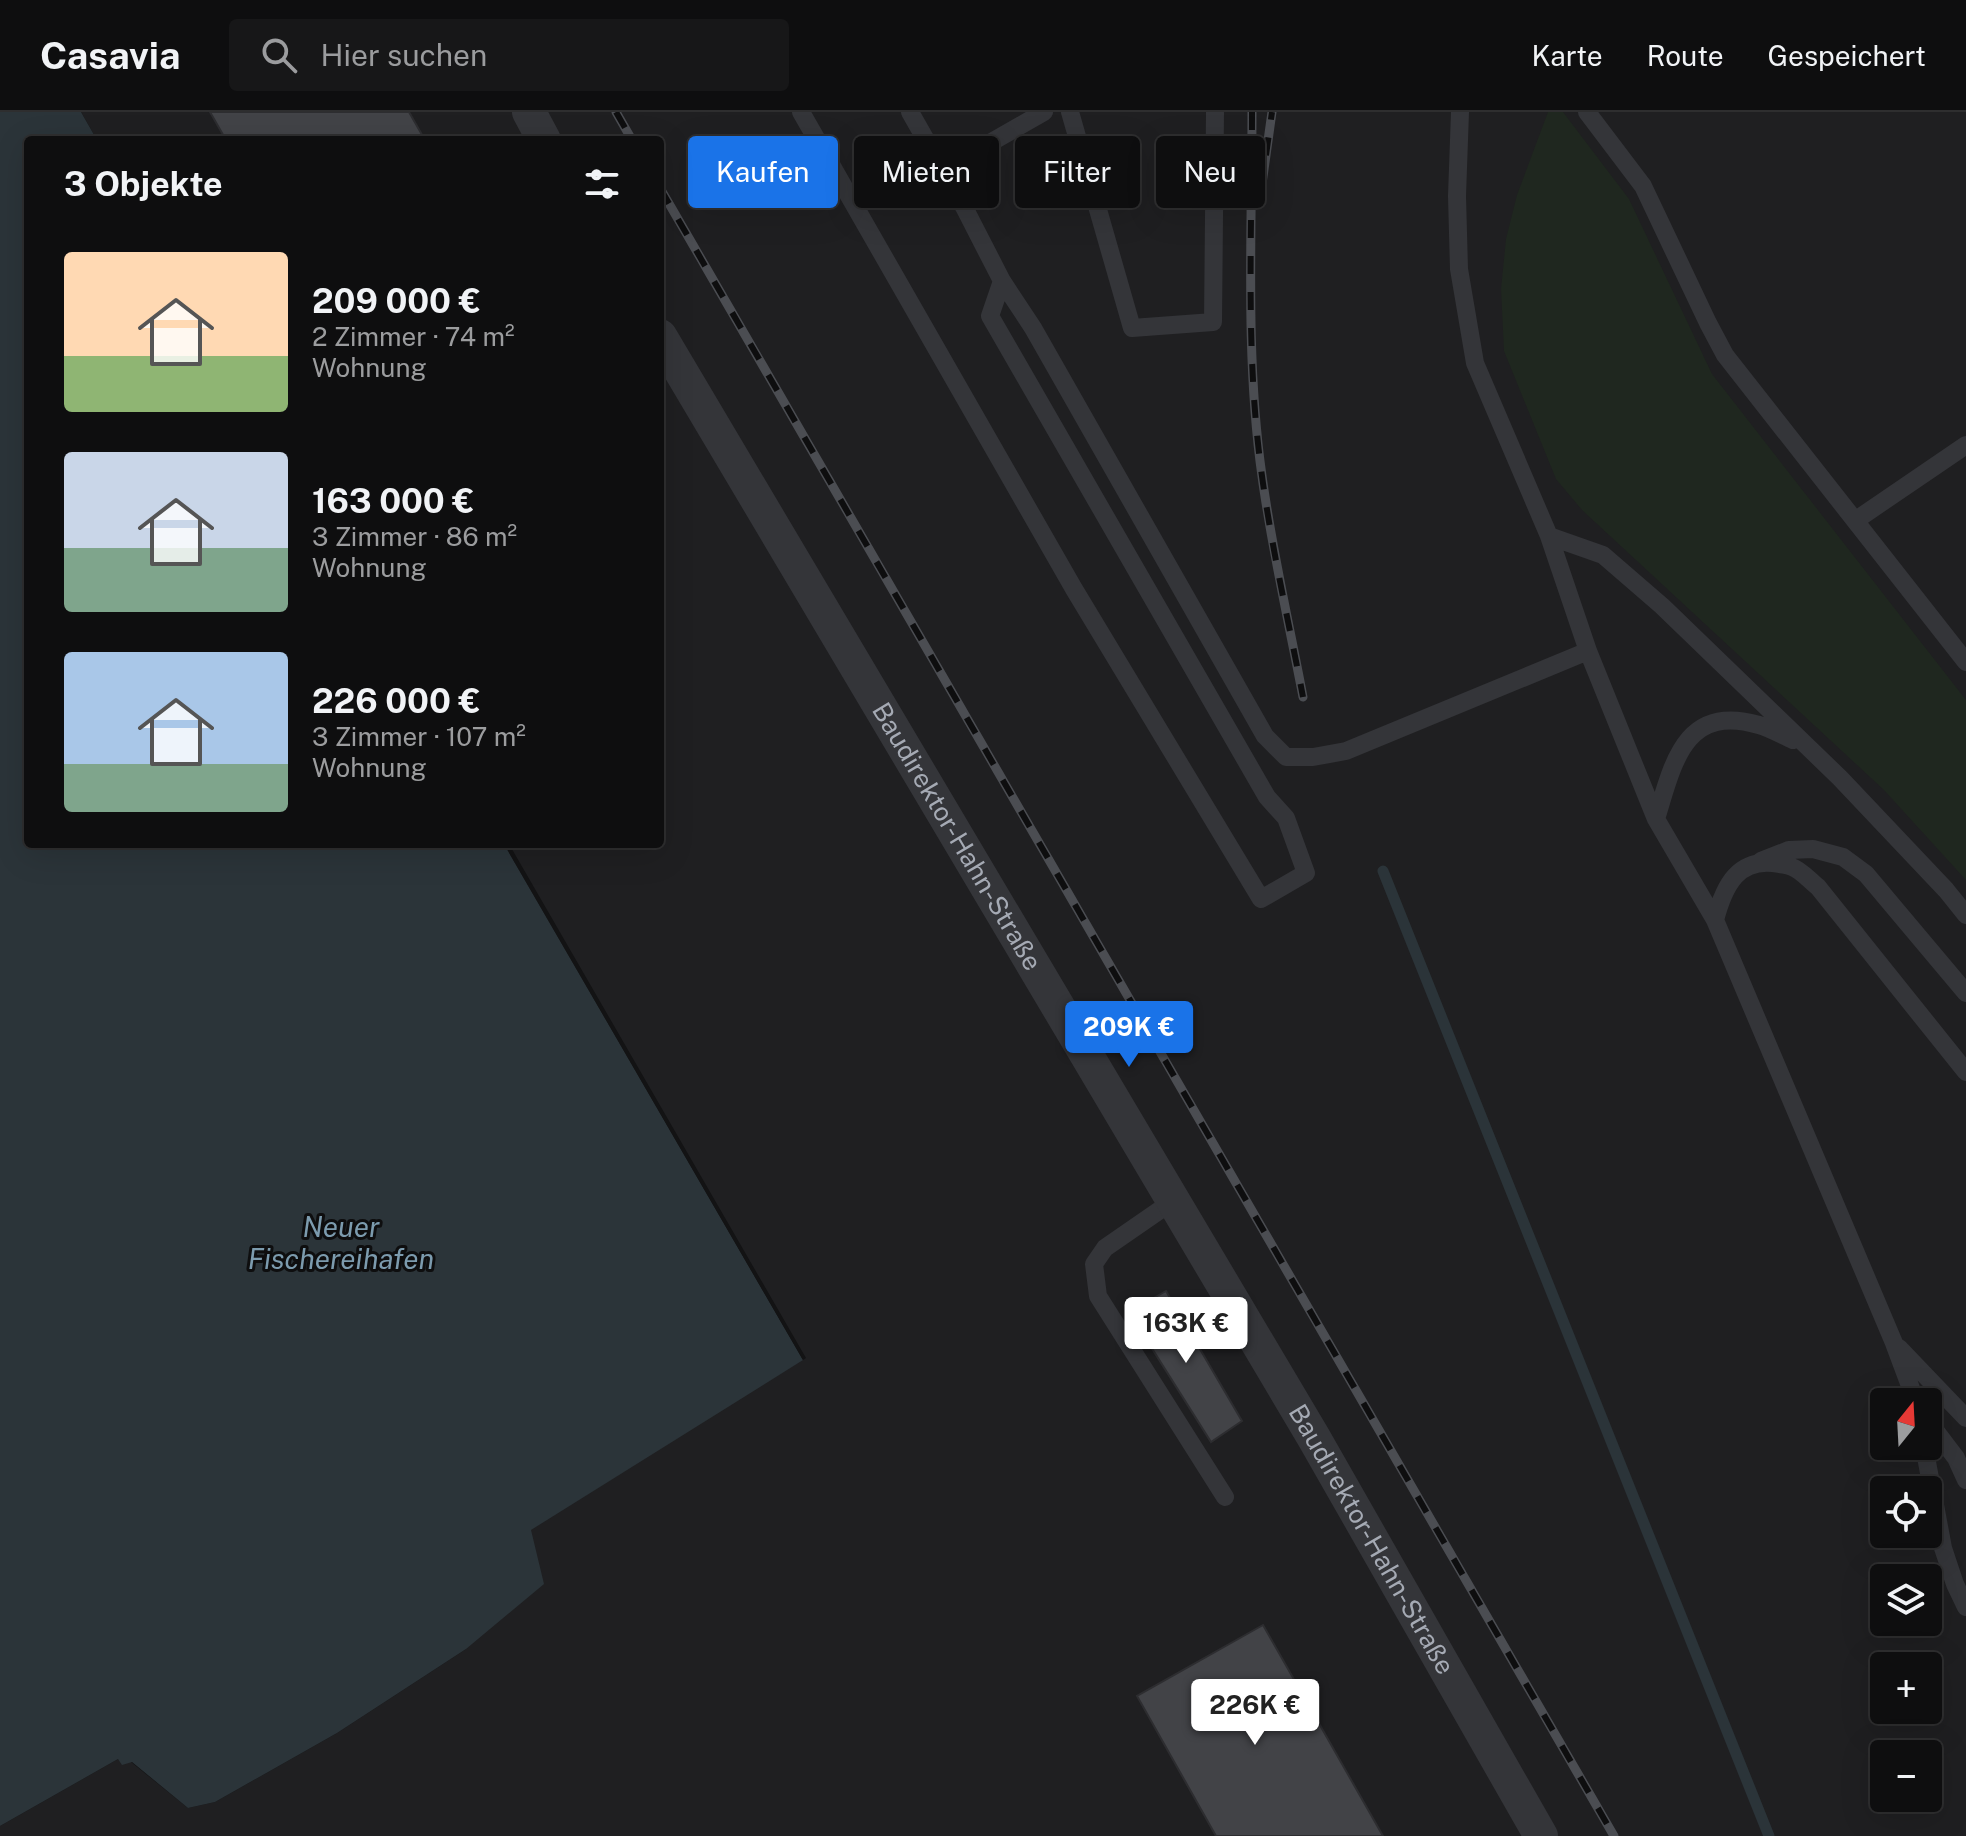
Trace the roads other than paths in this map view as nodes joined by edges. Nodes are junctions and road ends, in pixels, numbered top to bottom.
1 (529, 112) edge
2 (801, 112) edge
3 (910, 112) edge
4 (1044, 112) edge
5 (1070, 112) edge
6 (1215, 112) edge
7 (1460, 112) edge
8 (1587, 112) edge
9 (542, 136) edge
10 (999, 138) edge
11 (1002, 281) junction
12 (664, 343) edge
13 (1966, 445) edge
14 (1856, 520) junction
15 (1549, 536) junction
16 (1588, 651) junction
17 (1966, 662) edge
18 (1807, 746) junction
19 (1656, 819) junction
20 (1748, 865) junction
21 (1966, 915) edge
22 (1715, 920) junction
23 (1966, 993) edge
24 (1966, 1072) edge
25 (1173, 1201) junction
26 (1894, 1343) junction
27 (1911, 1388) edge
28 (1966, 1418) edge
29 (1942, 1440) edge
30 (1927, 1460) edge
31 (1966, 1480) edge
32 (1225, 1497) dead end
33 (1966, 1607) edge
34 (1541, 1836) edge

1 - 9 street
2 - 11 lane
3 - 11 lane
4 - 10 lane
5 - 6 lane
7 - 15 lane
8 - 14 lane
11 - 16 lane
12 - 25 street, Baudirektor-Hahn-Straße
13 - 14 lane
14 - 17 lane
15 - 16 lane
15 - 18 lane
16 - 19 lane
18 - 19 lane
18 - 21 lane
19 - 22 lane
20 - 22 lane
20 - 23 lane
20 - 24 lane
22 - 26 lane
25 - 32 lane
25 - 34 street, Baudirektor-Hahn-Straße
26 - 27 lane
26 - 28 lane
29 - 31 lane
30 - 33 lane

